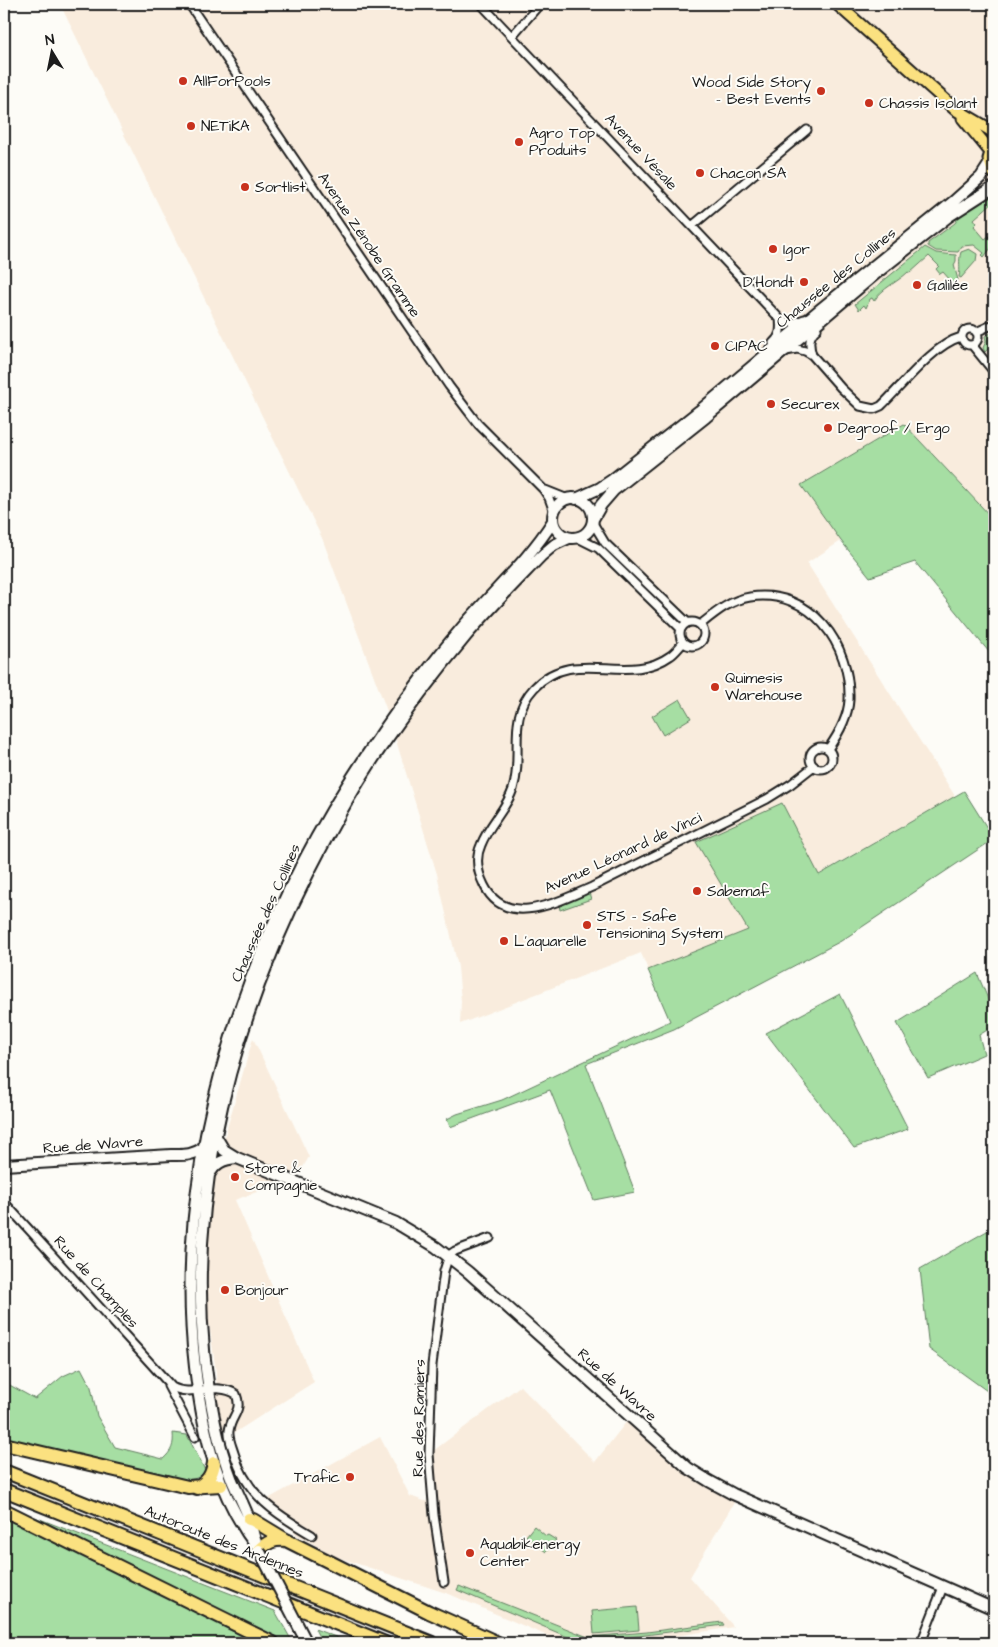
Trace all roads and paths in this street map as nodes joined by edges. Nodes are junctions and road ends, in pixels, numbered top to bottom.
1 (188, 4) edge
2 (481, 4) edge
3 (540, 4) edge
4 (837, 4) edge
5 (512, 36) junction
6 (955, 109) junction
7 (807, 130) dead end
8 (994, 132) edge
9 (992, 148) edge
10 (992, 168) edge
11 (994, 187) edge
12 (692, 226) junction
13 (879, 272) junction
14 (818, 311) junction
15 (780, 319) junction
16 (994, 324) edge
17 (976, 332) junction
18 (962, 337) junction
19 (972, 345) junction
20 (786, 350) junction
21 (812, 355) junction
22 (994, 372) edge
23 (718, 396) junction
24 (543, 489) junction
25 (572, 499) junction
26 (554, 516) junction
27 (593, 521) junction
28 (574, 538) junction
29 (687, 622) junction
30 (700, 625) junction
31 (680, 629) junction
32 (683, 643) junction
33 (828, 749) junction
34 (814, 766) junction
35 (215, 1135) junction
36 (207, 1150) junction
37 (184, 1156) junction
38 (236, 1158) junction
39 (4, 1165) edge
40 (203, 1177) junction
41 (4, 1202) edge
42 (490, 1238) dead end
43 (449, 1255) junction
44 (166, 1382) junction
45 (209, 1389) junction
46 (198, 1390) junction
47 (194, 1437) dead end
48 (4, 1444) edge
49 (214, 1462) junction
50 (4, 1471) edge
51 (221, 1485) junction
52 (197, 1488) junction
53 (4, 1490) edge
54 (4, 1510) edge
55 (249, 1519) junction
56 (250, 1535) junction
57 (312, 1535) dead end
58 (286, 1540) junction
59 (264, 1546) junction
60 (444, 1582) dead end
61 (943, 1587) junction
62 (994, 1609) edge
63 (273, 1643) edge
64 (307, 1643) edge
65 (385, 1643) edge
66 (432, 1643) edge
67 (498, 1643) edge
68 (921, 1643) edge

1 - 24 street, Avenue Zénobe Gramme
2 - 5 street, Avenue Vésale
3 - 5 street
4 - 6 main road
5 - 12 street, Avenue Vésale
6 - 8 main road
6 - 9 main road
7 - 12 street
9 - 10 main road
10 - 14 main road, Chaussée des Collines
11 - 13 main road, Chaussée des Collines
12 - 15 street, Avenue Vésale
13 - 20 main road, Chaussée des Collines
13 - 21 street
14 - 15 street
14 - 23 main road, Chaussée des Collines
15 - 23 street
16 - 17 street
17 - 18 street
17 - 19 street
18 - 19 street
18 - 21 street
19 - 22 street
20 - 21 street
20 - 27 main road, Chaussée des Collines
23 - 25 main road, Chaussée des Collines
24 - 25 street, Avenue Zénobe Gramme
24 - 26 street, Avenue Zénobe Gramme
25 - 26 main road
25 - 27 main road
26 - 28 main road
26 - 36 main road, Chaussée des Collines
27 - 28 main road
27 - 29 street
28 - 31 street
28 - 35 main road, Chaussée des Collines
29 - 30 street
29 - 31 street
30 - 32 street, Avenue Léonard de Vinci
30 - 33 street, Avenue Léonard de Vinci
31 - 32 street
32 - 34 street, Avenue Léonard de Vinci
33 - 34 street
33 - 34 street, Avenue Léonard de Vinci
35 - 36 main road, Chaussée des Collines
35 - 38 main road, Rue de Wavre
36 - 37 main road, Rue de Wavre
36 - 40 main road, Chaussée des Collines
37 - 39 main road, Rue de Wavre
37 - 40 main road
38 - 40 main road
38 - 43 main road, Rue de Wavre
40 - 45 main road, Chaussée des Collines
40 - 46 main road, Chaussée des Collines
41 - 44 street, Rue de Champles
42 - 43 street
43 - 60 street, Rue des Ramiers
43 - 61 main road, Rue de Wavre
44 - 46 street, Rue de Champles
44 - 47 street, Rue de Champles
45 - 46 street, Rue de Champles
45 - 55 main road, Chaussée des Collines
45 - 57 street
46 - 49 main road, Chaussée des Collines
48 - 52 highway
49 - 51 main road, Chaussée des Collines
49 - 52 highway
50 - 66 highway, Autoroute des Ardennes
51 - 52 highway
51 - 56 main road
53 - 65 highway
54 - 63 highway
55 - 56 main road, Chaussée des Collines
55 - 58 highway
56 - 59 main road
58 - 59 highway
58 - 67 highway
59 - 64 main road, bridge
61 - 62 main road, Rue de Wavre
61 - 68 street

